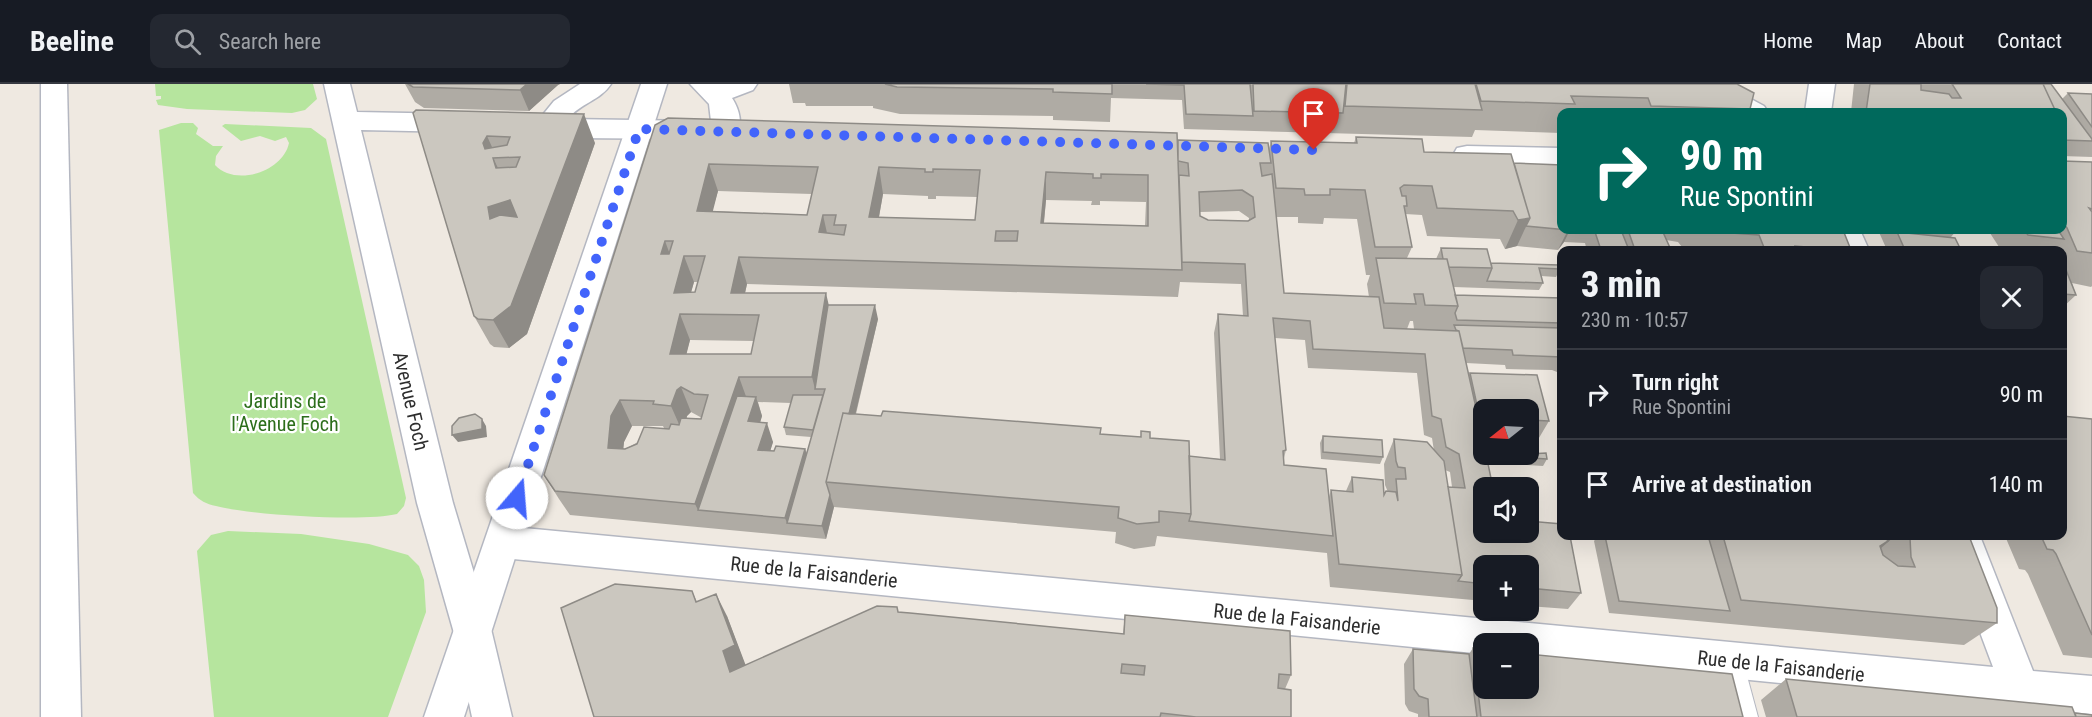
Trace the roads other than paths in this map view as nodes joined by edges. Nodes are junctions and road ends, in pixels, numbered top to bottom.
1 (54, 84) edge
2 (337, 84) edge
3 (598, 84) edge
4 (654, 84) edge
5 (744, 84) edge
6 (1702, 84) edge
7 (1822, 84) edge
8 (711, 89) edge
9 (1747, 108) edge
10 (1819, 108) edge
11 (346, 121) junction
12 (549, 125) junction
13 (639, 129) junction
14 (1446, 154) edge
15 (1557, 157) edge
16 (1964, 540) edge
17 (503, 542) junction
18 (473, 633) junction
19 (1732, 661) junction
20 (2021, 689) junction
21 (2092, 695) edge
22 (61, 717) edge
23 (444, 717) edge
24 (492, 717) edge
25 (1746, 717) edge

1 - 22 street
2 - 11 street, Avenue Foch
3 - 12 street
4 - 13 street
5 - 8 street
6 - 9 street
7 - 10 street
8 - 13 street
11 - 12 street
11 - 18 street, Avenue Foch
12 - 13 street
13 - 17 street
14 - 15 street
16 - 20 street
17 - 18 street
17 - 19 street, Rue de la Faisanderie
18 - 23 street
18 - 24 street, Avenue Foch
19 - 20 street, Rue de la Faisanderie
19 - 25 lane
20 - 21 street, Rue de la Faisanderie

